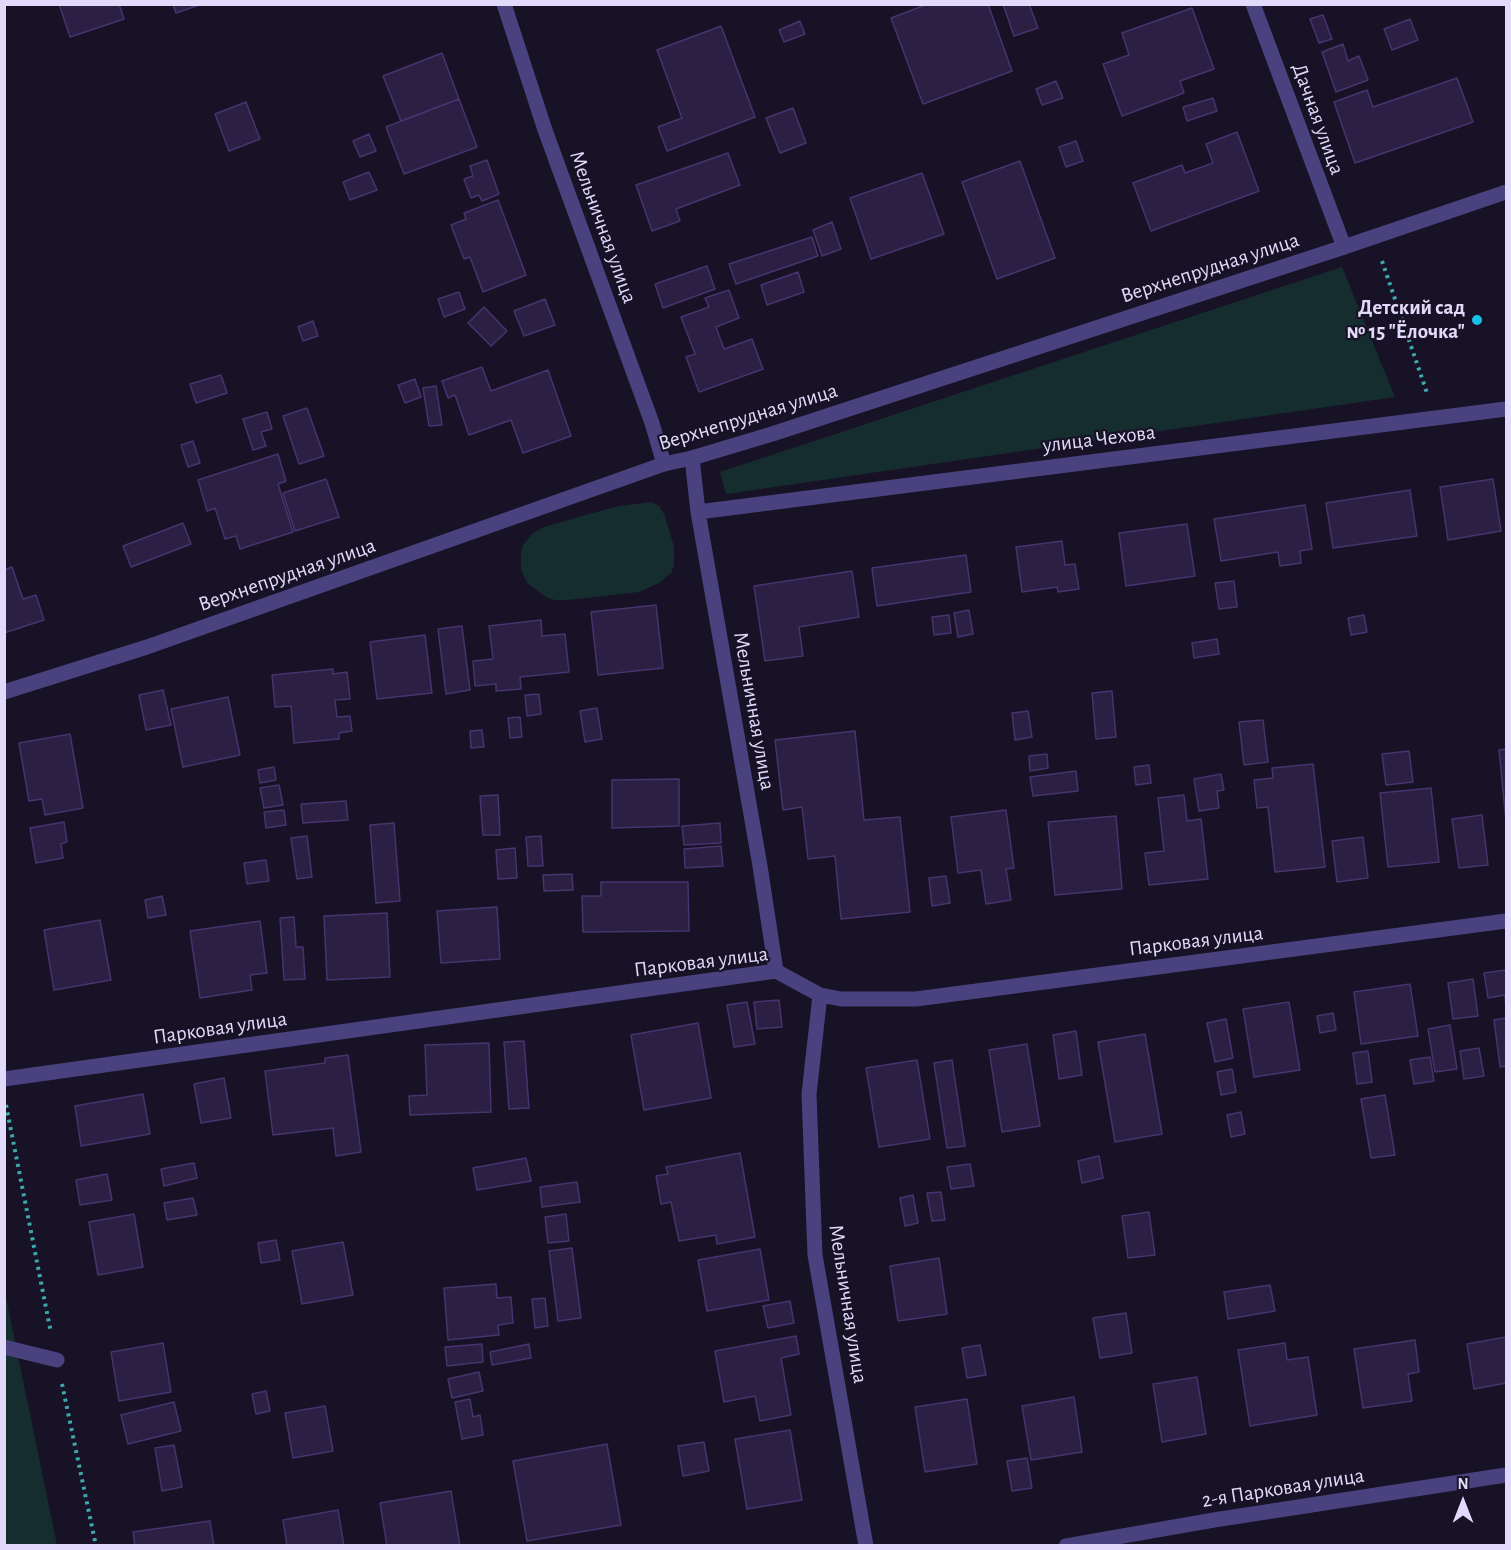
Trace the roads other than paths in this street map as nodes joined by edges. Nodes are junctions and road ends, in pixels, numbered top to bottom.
1 (504, 4) edge
2 (1253, 4) edge
3 (1506, 192) edge
4 (1344, 247) junction
5 (1506, 410) edge
6 (692, 458) junction
7 (664, 464) junction
8 (698, 512) junction
9 (4, 692) edge
10 (1506, 921) edge
11 (776, 971) junction
12 (820, 995) junction
13 (4, 1079) edge
14 (4, 1347) edge
15 (57, 1360) road end
16 (1506, 1475) edge
17 (866, 1545) edge
18 (1066, 1545) edge

1 - 7 street, Мельничная улица
2 - 4 street, Дачная улица
3 - 4 street, Верхнепрудная улица
4 - 6 street, Верхнепрудная улица
5 - 8 street, улица Чехова
6 - 7 street, Верхнепрудная улица
6 - 8 street, Мельничная улица
7 - 9 street, Верхнепрудная улица
8 - 11 street, Мельничная улица
10 - 12 street, Парковая улица
11 - 12 street, Парковая улица
11 - 13 street, Парковая улица
12 - 17 street, Мельничная улица
14 - 15 street
16 - 18 street, 2-я Парковая улица

